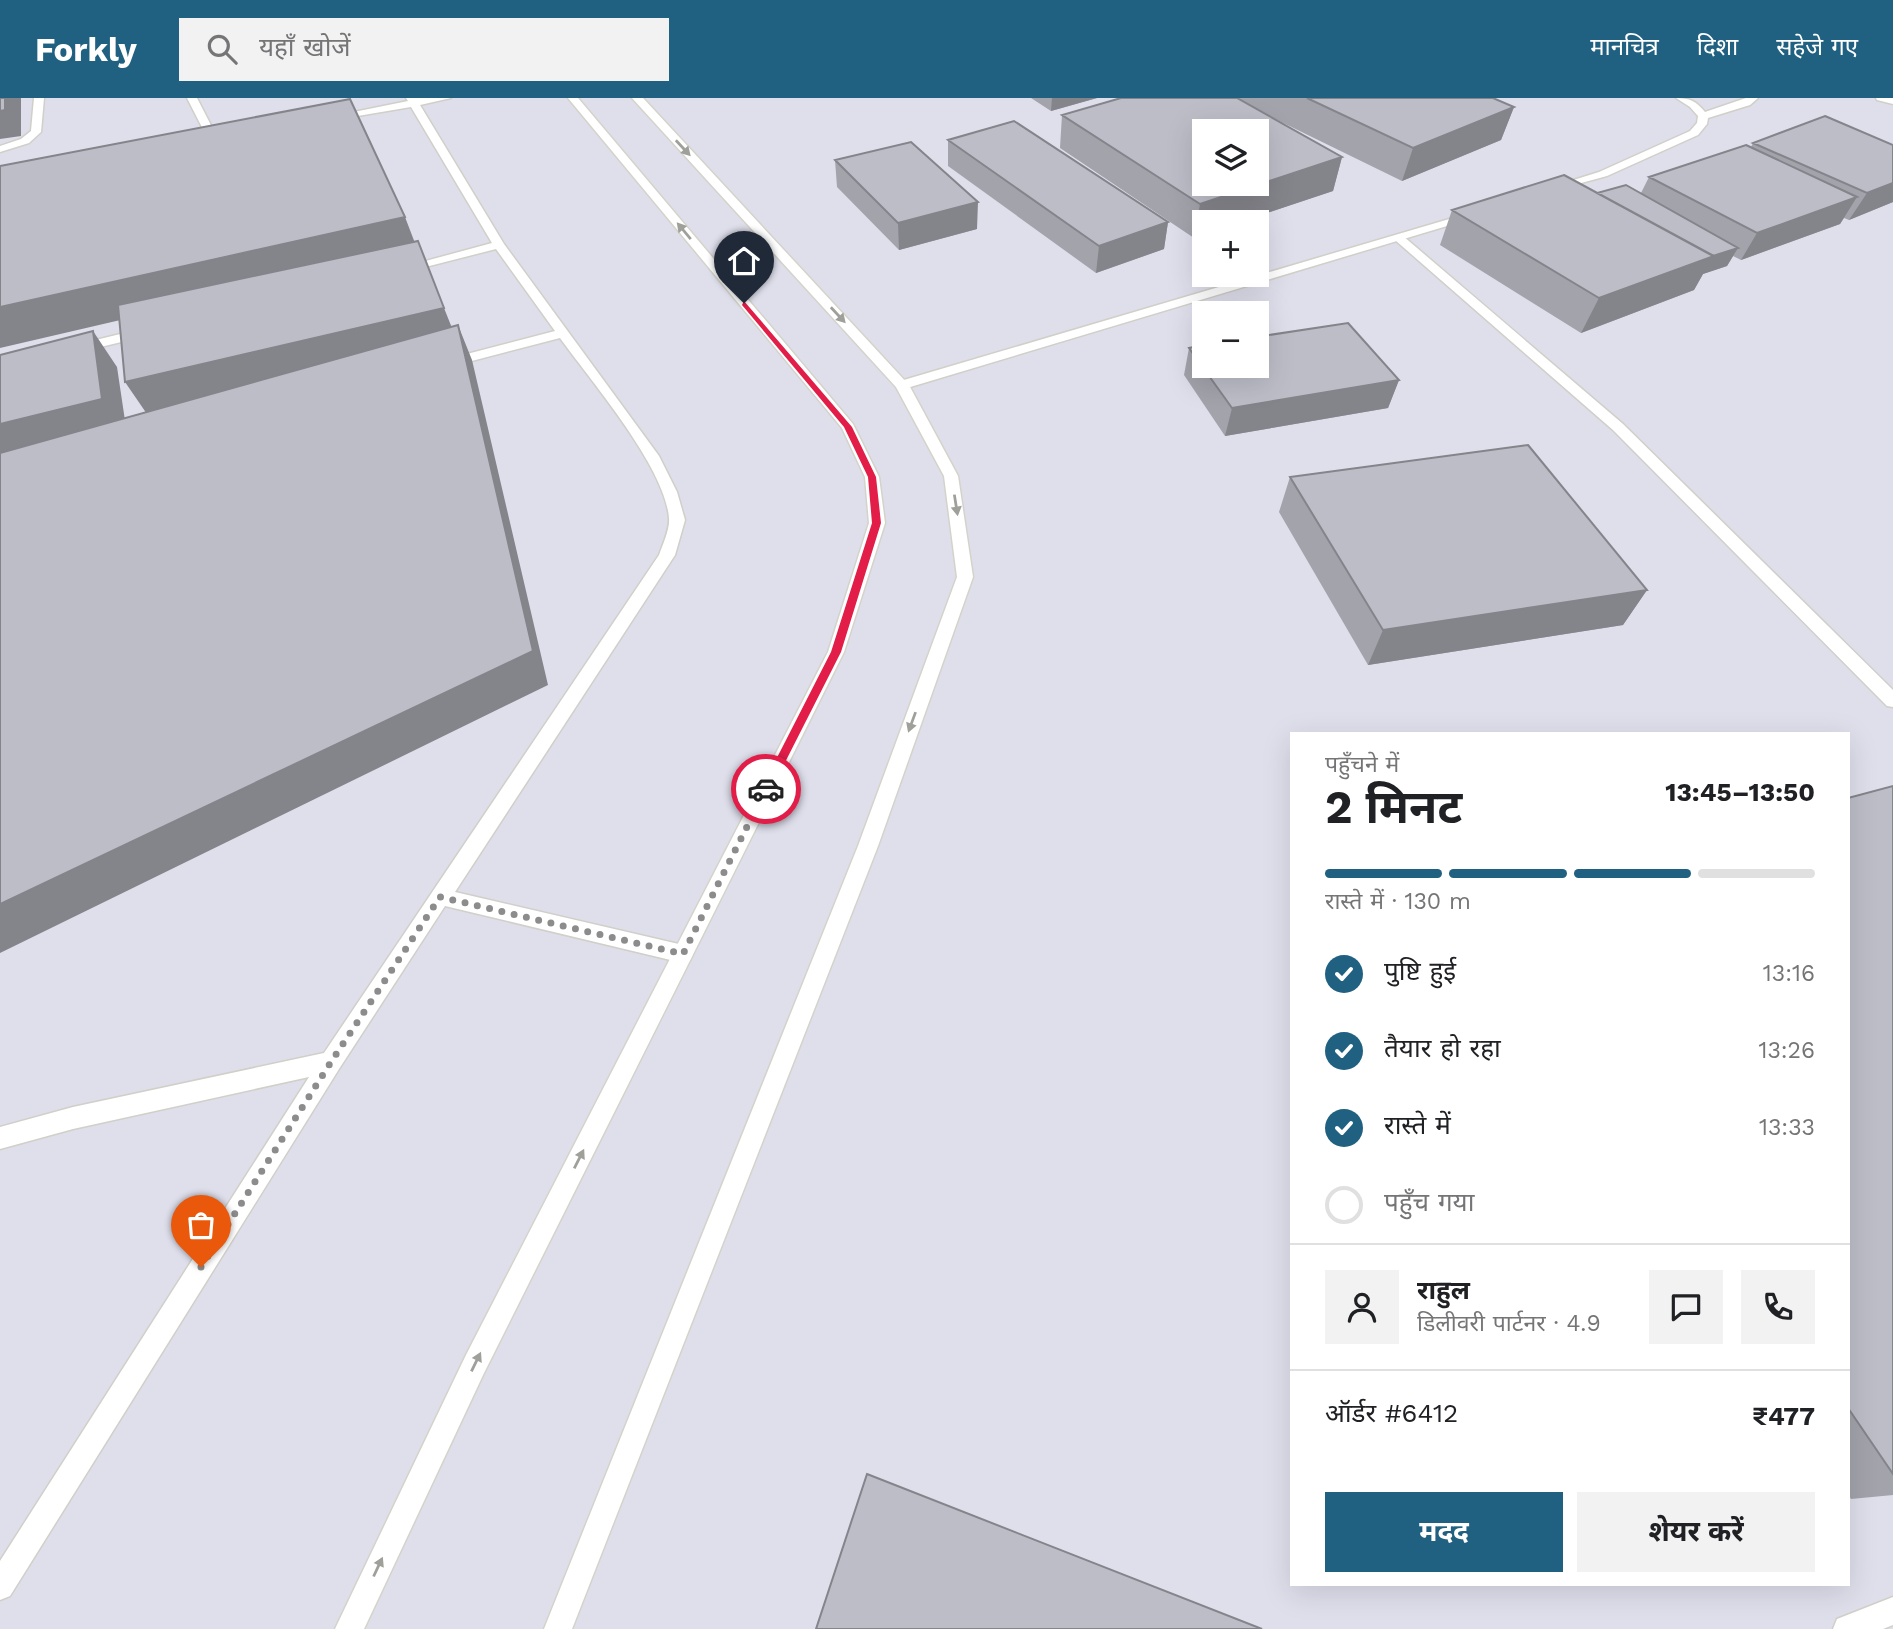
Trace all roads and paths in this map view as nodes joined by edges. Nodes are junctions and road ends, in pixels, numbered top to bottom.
1 (39, 98) edge
2 (192, 98) edge
3 (446, 98) edge
4 (573, 98) edge
5 (637, 98) edge
6 (1681, 98) edge
7 (1753, 98) edge
8 (1881, 98) edge
9 (413, 101) edge
10 (1893, 101) edge
11 (1703, 116) junction
12 (320, 119) edge
13 (225, 135) edge
14 (212, 137) junction
15 (198, 139) edge
16 (0, 149) edge
17 (1539, 194) edge
18 (1488, 210) edge
19 (1399, 237) junction
20 (499, 245) junction
21 (391, 272) edge
22 (162, 328) edge
23 (562, 333) junction
24 (68, 351) edge
25 (429, 369) edge
26 (902, 385) junction
27 (1893, 701) edge
28 (440, 897) junction
29 (683, 954) junction
30 (331, 1062) junction
31 (0, 1138) edge
32 (0, 1587) edge
33 (1893, 1611) edge
34 (349, 1629) edge
35 (558, 1629) edge
36 (1847, 1629) edge

1 - 16 main road
2 - 14 main road
3 - 9 main road
29 -> 4 main road
5 -> 26 main road
6 - 11 main road
7 - 11 main road
8 - 10 main road
9 - 12 main road
9 - 20 main road
11 - 17 main road
13 - 14 main road
14 - 15 main road
18 - 19 main road
19 - 26 main road
19 - 27 lane
20 - 21 main road
20 - 23 main road
22 - 24 main road
23 - 25 main road
23 - 28 main road
26 -> 35 main road
28 - 29 main road
28 - 30 main road
34 -> 29 main road
30 - 31 main road
30 - 32 main road
33 - 36 main road

